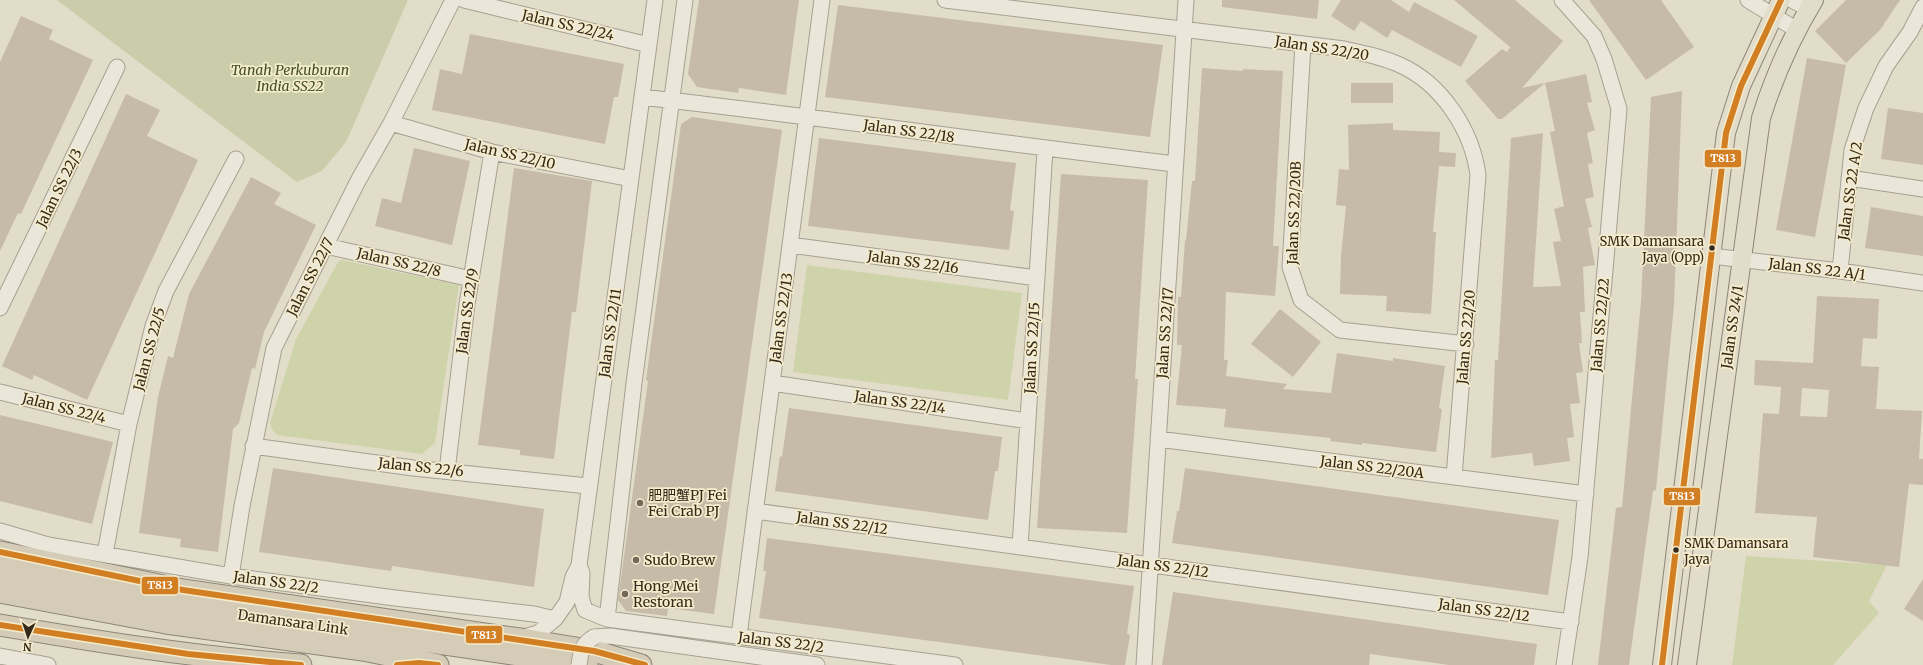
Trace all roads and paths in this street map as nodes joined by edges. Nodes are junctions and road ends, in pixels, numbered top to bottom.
1 (453, 0) edge
2 (464, 0) edge
3 (655, 0) edge
4 (685, 0) edge
5 (822, 0) edge
6 (945, 0) edge
7 (1186, 0) edge
8 (1562, 0) edge
9 (1748, 0) edge
10 (1792, 0) edge
11 (1812, 5) edge
12 (1923, 7) edge
13 (1777, 8) edge
14 (1184, 30) junction
15 (1797, 30) junction
16 (1917, 32) edge
17 (1303, 44) junction
18 (649, 45) junction
19 (117, 68) dead end
20 (642, 97) junction
21 (671, 100) junction
22 (807, 117) junction
23 (391, 123) junction
24 (1045, 149) junction
25 (492, 152) junction
26 (236, 160) dead end
27 (1176, 164) junction
28 (1849, 178) junction
29 (631, 180) junction
30 (1923, 189) edge
31 (790, 245) junction
32 (326, 246) junction
33 (1711, 256) junction
34 (1741, 260) junction
35 (1840, 271) junction
36 (1037, 278) junction
37 (471, 279) junction
38 (1923, 283) edge
39 (0, 308) edge
40 (1466, 344) junction
41 (772, 383) junction
42 (0, 392) edge
43 (1028, 421) junction
44 (129, 424) junction
45 (1158, 439) junction
46 (253, 446) junction
47 (447, 471) junction
48 (1454, 477) junction
49 (588, 486) junction
50 (1586, 494) junction
51 (755, 511) junction
52 (0, 531) edge
53 (1020, 547) junction
54 (0, 552) edge
55 (105, 554) junction
56 (579, 564) junction
57 (1150, 565) junction
58 (0, 571) edge
59 (231, 576) junction
60 (0, 592) edge
61 (166, 613) junction
62 (555, 619) junction
63 (607, 620) junction
64 (1571, 622) junction
65 (0, 625) edge
66 (739, 636) junction
67 (520, 638) junction
68 (148, 650) junction
69 (0, 656) edge
70 (429, 664) edge
71 (641, 664) edge
72 (48, 665) edge
73 (195, 665) edge
74 (301, 665) edge
75 (397, 665) edge
76 (579, 665) edge
77 (587, 665) edge
78 (626, 665) edge
79 (645, 665) edge
80 (817, 665) edge
81 (955, 665) edge
82 (1144, 665) edge
83 (1564, 665) edge
84 (1662, 665) edge
85 (1688, 665) edge

1 - 23 street, Jalan SS 22/7
2 - 18 street, Jalan SS 22/24
3 - 18 street, Jalan SS 22/11
4 - 21 street
5 - 22 street, Jalan SS 22/13
6 - 14 street, Jalan SS 22/20
7 - 14 street, Jalan SS 22/17
8 - 50 street, Jalan SS 22/22
9 - 13 street
10 - 11 street
11 - 15 main road, Jalan SS 24/1
12 - 16 street, Jalan SS 22 A/2
13 - 15 street
13 - 33 main road, Jalan SS 24/1
14 - 17 street, Jalan SS 22/20
14 - 27 street, Jalan SS 22/17
15 - 34 main road, Jalan SS 24/1
16 - 28 street, Jalan SS 22 A/2
17 - 40 street, Jalan SS 22/20
17 - 40 street, Jalan SS 22/20B
18 - 20 street, Jalan SS 22/11
19 - 39 street, Jalan SS 22/3
20 - 21 street, Jalan SS 22/18
20 - 29 street, Jalan SS 22/11
21 - 22 street, Jalan SS 22/18
21 - 63 street
22 - 24 street, Jalan SS 22/18
22 - 31 street, Jalan SS 22/13
23 - 25 street, Jalan SS 22/10
23 - 32 street, Jalan SS 22/7
24 - 27 street, Jalan SS 22/18
24 - 36 street, Jalan SS 22/15
25 - 29 street, Jalan SS 22/10
25 - 37 street, Jalan SS 22/9
26 - 44 street, Jalan SS 22/5
27 - 45 street, Jalan SS 22/17
28 - 30 street
28 - 35 street, Jalan SS 22 A/2
29 - 49 street, Jalan SS 22/11
31 - 36 street, Jalan SS 22/16
31 - 41 street, Jalan SS 22/13
32 - 37 street, Jalan SS 22/8
32 - 46 street, Jalan SS 22/7
33 - 34 street, Jalan SS 22 A/1
33 - 84 main road, Jalan SS 24/1
34 - 35 street, Jalan SS 22 A/1
34 - 85 main road, Jalan SS 24/1
35 - 38 street, Jalan SS 22 A/1
36 - 43 street, Jalan SS 22/15
37 - 47 street, Jalan SS 22/9
40 - 48 street, Jalan SS 22/20
41 - 43 street, Jalan SS 22/14
41 - 51 street, Jalan SS 22/13
42 - 44 street, Jalan SS 22/4
43 - 53 street, Jalan SS 22/15
44 - 55 street, Jalan SS 22/5
45 - 48 street, Jalan SS 22/20A
45 - 57 street, Jalan SS 22/17
46 - 47 street, Jalan SS 22/6
46 - 59 street, Jalan SS 22/7
47 - 49 street, Jalan SS 22/6
48 - 50 street, Jalan SS 22/20A
49 - 56 street, Jalan SS 22/11
50 - 64 street, Jalan SS 22/22
51 - 53 street, Jalan SS 22/12
51 - 66 street, Jalan SS 22/13
52 - 55 street, Jalan SS 22/2
53 - 57 street, Jalan SS 22/12
54 - 67 highway
55 - 59 street, Jalan SS 22/2
56 - 62 street, Jalan SS 22/11
56 - 63 street, Jalan SS 22/2
57 - 64 street, Jalan SS 22/12
57 - 82 street, Jalan SS 22/17
58 - 61 highway, Damansara Link
59 - 62 street, Jalan SS 22/2
60 - 61 highway, Damansara Link
61 - 70 highway, Damansara Link
61 - 77 highway, Damansara Link
62 - 67 street, Jalan SS 22/11
63 - 66 street, Jalan SS 22/2
64 - 83 street, Jalan SS 22/22
65 - 68 highway
66 - 81 street, Jalan SS 22/2
67 - 71 highway
68 - 73 street
68 - 74 highway
69 - 72 street
70 - 75 highway
71 - 78 highway
71 - 79 highway
76 - 80 street, bridge

